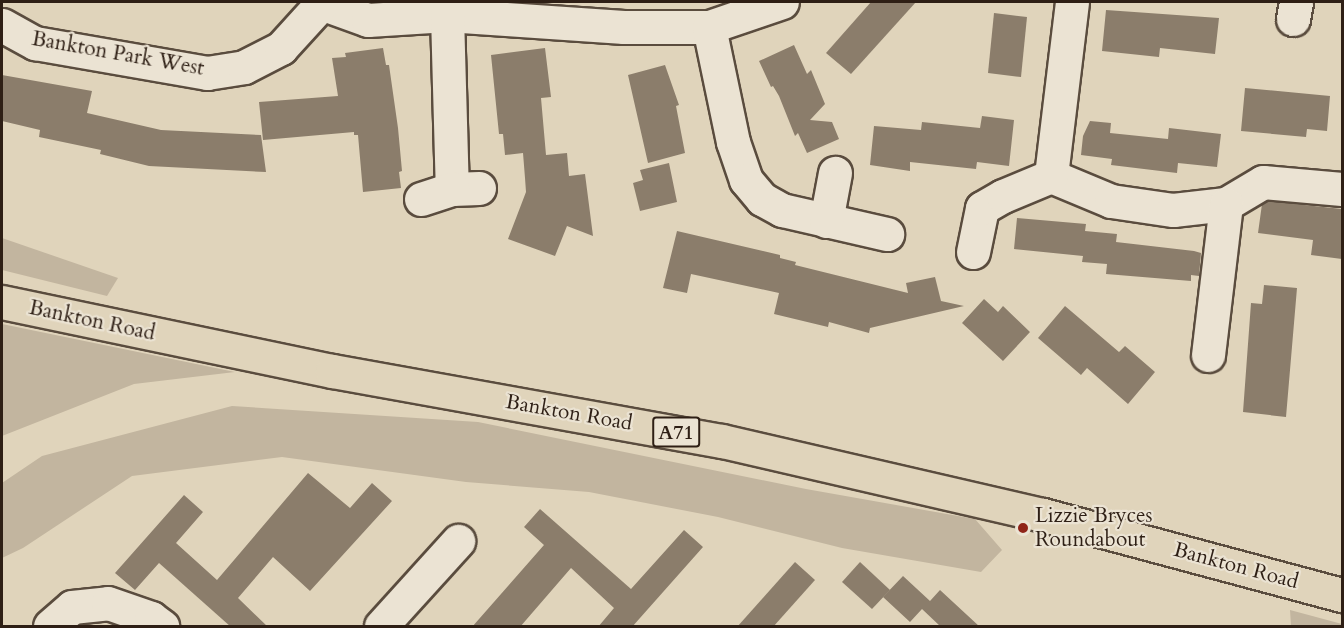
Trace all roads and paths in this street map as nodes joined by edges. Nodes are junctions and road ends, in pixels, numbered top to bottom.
1 (782, 2) edge
2 (1072, 2) edge
3 (320, 3) edge
4 (447, 15) junction
5 (2, 25) edge
6 (709, 27) junction
7 (835, 172) dead end
8 (1051, 176) junction
9 (1342, 189) edge
10 (421, 199) dead end
11 (1226, 204) junction
12 (826, 221) junction
13 (887, 234) dead end
14 (974, 252) dead end
15 (2, 302) edge
16 (1208, 355) dead end
17 (458, 542) dead end
18 (1342, 595) edge
19 (50, 627) edge
20 (162, 627) edge
21 (381, 627) edge

1 - 6 street, Bankton Park West
2 - 8 street
3 - 4 street, Bankton Park West
3 - 5 street, Bankton Park West
4 - 6 street, Bankton Park West
4 - 10 street
6 - 12 street
7 - 12 street
8 - 11 street
8 - 14 street
9 - 11 street
11 - 16 street
12 - 13 street
15 - 18 main road, Bankton Road / A71
17 - 21 street
19 - 20 street

